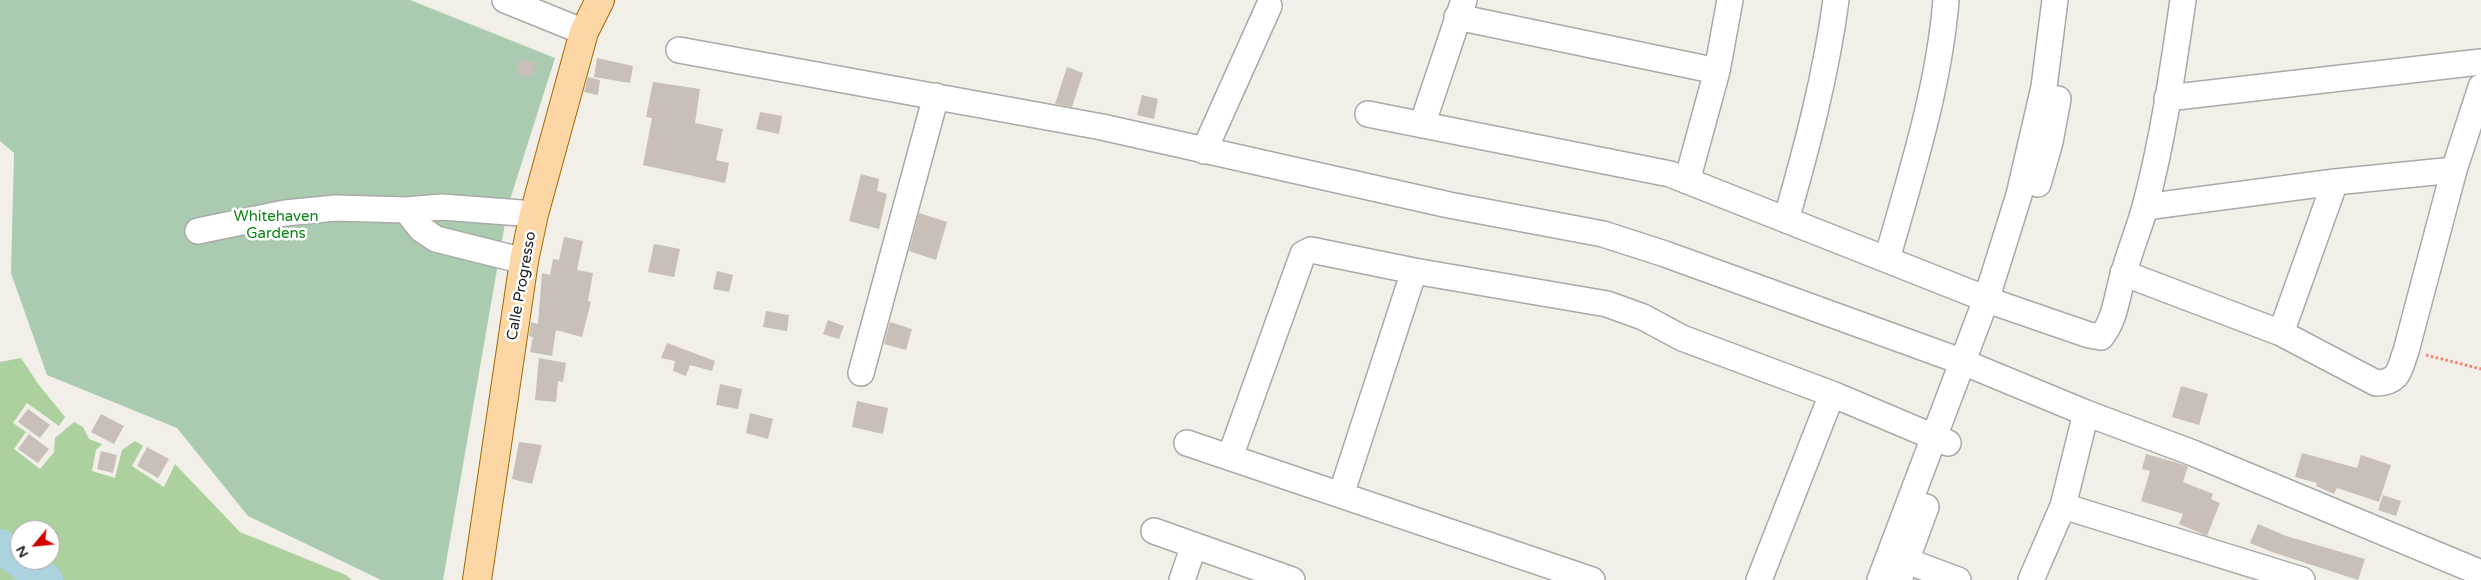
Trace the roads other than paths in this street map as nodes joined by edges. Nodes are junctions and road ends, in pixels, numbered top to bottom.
1 (505, 0) edge
2 (600, 0) edge
3 (1730, 0) edge
4 (1836, 0) edge
5 (1946, 0) edge
6 (2055, 0) edge
7 (2073, 0) edge
8 (2183, 0) edge
9 (1269, 6) dead end
10 (1461, 9) edge
11 (584, 32) junction
12 (679, 50) dead end
13 (2481, 62) edge
14 (1717, 71) junction
15 (2481, 87) edge
16 (936, 96) junction
17 (2167, 98) junction
18 (1368, 114) dead end
19 (1422, 124) junction
20 (1204, 151) junction
21 (2454, 170) junction
22 (1687, 181) junction
23 (2335, 182) junction
24 (2145, 207) junction
25 (406, 210) junction
26 (534, 214) junction
27 (1786, 220) junction
28 (198, 231) dead end
29 (1888, 259) junction
30 (524, 261) junction
31 (1414, 271) junction
32 (2123, 273) junction
33 (1993, 301) junction
34 (2281, 333) junction
35 (1970, 366) junction
36 (861, 373) dead end
37 (1832, 394) junction
38 (2086, 413) junction
39 (1942, 440) junction
40 (1187, 443) dead end
41 (1230, 457) junction
42 (1340, 495) junction
43 (2062, 506) junction
44 (1154, 531) dead end
45 (1194, 545) junction
46 (1903, 571) edge
47 (2481, 573) edge
48 (1286, 579) edge
49 (476, 580) edge
50 (1182, 580) edge
51 (1592, 580) edge
52 (1759, 580) edge
53 (1880, 580) edge
54 (1958, 580) edge
55 (2031, 580) edge
56 (2302, 580) edge

1 - 11 street
2 - 11 main road, Calle Progresso
3 - 14 street
4 - 27 street
5 - 29 street
6 - 33 street
7 - 33 street
8 - 17 street
9 - 20 street
10 - 14 street
10 - 19 street
11 - 26 main road, Calle Progresso
12 - 16 street
13 - 17 street
14 - 22 street
15 - 21 street
16 - 20 street
16 - 36 street
17 - 24 street
18 - 19 street
19 - 22 street
20 - 35 street
21 - 23 street
21 - 34 street
22 - 27 street
23 - 24 street
23 - 34 street
24 - 32 street
25 - 26 street
25 - 28 street
25 - 30 street
26 - 30 main road, Calle Progresso
27 - 29 street
29 - 33 street
30 - 49 main road, Calle Progresso
31 - 37 street
31 - 41 street
31 - 42 street
32 - 33 street
32 - 34 street
33 - 35 street
35 - 38 street
35 - 39 street
37 - 39 street
37 - 52 street
38 - 43 street
38 - 47 street
39 - 46 street
39 - 53 street
40 - 41 street
41 - 42 street
42 - 51 street
43 - 55 street
43 - 56 street
44 - 45 street
45 - 48 street
45 - 50 street
46 - 54 street

